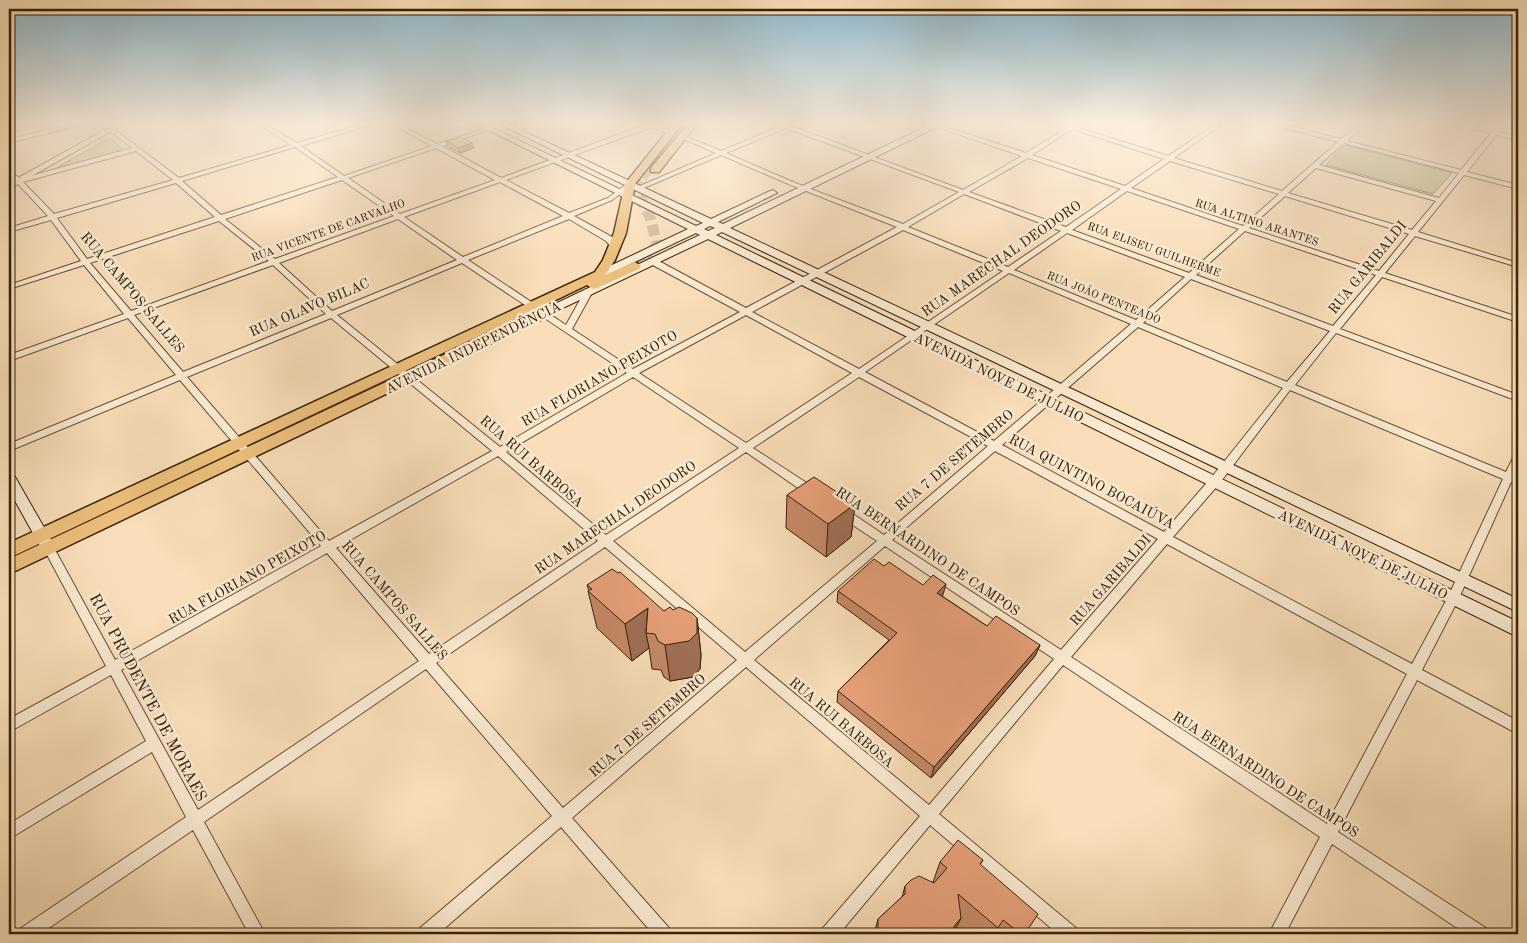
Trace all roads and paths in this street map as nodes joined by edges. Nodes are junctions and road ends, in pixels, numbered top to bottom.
1 (40, 168) edge
2 (69, 168) edge
3 (162, 168) edge
4 (215, 168) edge
5 (329, 168) edge
6 (373, 168) edge
7 (481, 168) edge
8 (533, 168) edge
9 (571, 168) edge
10 (596, 168) edge
11 (648, 168) edge
12 (653, 168) edge
13 (686, 168) edge
14 (755, 168) edge
15 (825, 168) edge
16 (845, 168) edge
17 (902, 168) edge
18 (1005, 168) edge
19 (1062, 168) edge
20 (1155, 168) edge
21 (1201, 168) edge
22 (1314, 168) edge
23 (1323, 168) edge
24 (1447, 168) edge
25 (1465, 168) edge
26 (9, 171) edge
27 (1462, 172) junction
28 (343, 178) junction
29 (176, 179) junction
30 (502, 179) junction
31 (12, 184) edge
32 (793, 184) junction
33 (637, 187) junction
34 (1518, 187) edge
35 (804, 188) junction
36 (1125, 189) junction
37 (965, 191) junction
38 (624, 194) junction
39 (1285, 194) junction
40 (1440, 200) junction
41 (569, 216) junction
42 (54, 217) junction
43 (400, 217) junction
44 (220, 218) junction
45 (711, 222) junction
46 (903, 227) junction
47 (722, 228) junction
48 (1245, 228) junction
49 (696, 229) junction
50 (9, 230) edge
51 (1069, 230) junction
52 (1414, 234) junction
53 (709, 235) junction
54 (615, 246) junction
55 (463, 259) junction
56 (652, 261) junction
57 (85, 262) junction
58 (274, 262) junction
59 (1518, 265) edge
60 (635, 266) tunnel mouth
61 (1009, 271) junction
62 (816, 273) junction
63 (1380, 274) junction
64 (599, 275) junction
65 (1192, 275) junction
66 (802, 281) junction
67 (9, 287) edge
68 (589, 291) junction
69 (536, 310) junction
70 (743, 312) junction
71 (330, 313) junction
72 (130, 314) junction
73 (1518, 320) edge
74 (1137, 323) junction
75 (928, 326) junction
76 (1335, 329) junction
77 (568, 330) junction
78 (914, 336) junction
79 (9, 358) edge
80 (858, 372) junction
81 (404, 373) junction
82 (633, 373) junction
83 (182, 375) junction
84 (1290, 385) junction
85 (1061, 389) junction
86 (1518, 398) edge
87 (1047, 401) junction
88 (994, 445) junction
89 (9, 448) edge
90 (746, 448) junction
91 (244, 449) junction
92 (498, 452) junction
93 (1518, 456) edge
94 (1227, 466) junction
95 (9, 478) edge
96 (1513, 479) edge
97 (1216, 481) junction
98 (818, 496) edge
99 (834, 507) edge
100 (1167, 539) junction
101 (883, 540) junction
102 (45, 542) junction
103 (605, 542) junction
104 (328, 547) junction
105 (9, 551) edge
106 (9, 568) edge
107 (1462, 580) junction
108 (1453, 598) junction
109 (1518, 606) edge
110 (1518, 630) edge
111 (1062, 658) junction
112 (745, 660) junction
113 (428, 661) junction
114 (113, 668) junction
115 (1415, 672) junction
116 (9, 726) edge
117 (1518, 728) edge
118 (154, 743) junction
119 (929, 816) junction
120 (564, 817) junction
121 (196, 820) junction
122 (9, 832) edge
123 (1330, 834) junction
124 (27, 934) edge
125 (257, 934) edge
126 (426, 934) edge
127 (663, 934) edge
128 (829, 934) edge
129 (1070, 934) edge
130 (1278, 934) edge
131 (1480, 934) edge

1 - 31 main road
2 - 31 street
3 - 29 street, RUA RUI BARBOSA
4 - 29 street
5 - 28 street, RUA BERNARDINO DE CAMPOS
6 - 28 street
7 - 30 street
8 - 30 street, RUA VICENTE DE CARVALHO
9 - 38 main road, AVENIDA NOVE DE JULHO
10 - 33 main road, AVENIDA NOVE DE JULHO
11 - 33 main road
12 - 33 main road
13 - 33 street
14 - 32 street, RUA JOÃO PENTEADO
15 - 32 main road, AVENIDA INDEPENDÊNCIA
16 - 35 main road, AVENIDA INDEPENDÊNCIA
17 - 37 street, RUA ELISEU GUILHERME
18 - 37 street, RUA FLORIANO PEIXOTO
19 - 36 street, RUA ALTINO ARANTES
20 - 36 street, RUA MARECHAL DEODORO
21 - 39 street
22 - 39 street, RUA 7 DE SETEMBRO
23 - 40 street
24 - 27 street
25 - 27 street, RUA GARIBALDI
26 - 31 street, RUA CAMPOS SALLES
27 - 34 street
27 - 40 street, RUA GARIBALDI
28 - 43 street, RUA BERNARDINO DE CAMPOS
28 - 44 street
29 - 42 street
29 - 44 street, RUA RUI BARBOSA
30 - 41 street
30 - 43 street, RUA VICENTE DE CARVALHO
31 - 42 street, RUA CAMPOS SALLES
32 - 35 street, RUA JOÃO PENTEADO
32 - 45 main road, AVENIDA INDEPENDÊNCIA
33 - 38 main road
33 - 45 main road, AVENIDA NOVE DE JULHO
35 - 46 street, RUA JOÃO PENTEADO
35 - 47 main road, AVENIDA INDEPENDÊNCIA
36 - 48 street, RUA ALTINO ARANTES
36 - 51 street, RUA MARECHAL DEODORO
37 - 46 street, RUA FLORIANO PEIXOTO
37 - 51 street, RUA ELISEU GUILHERME
38 - 41 street, RUA OLAVO BILAC
38 - 49 main road, AVENIDA NOVE DE JULHO
38 - 54 main road
39 - 48 street, RUA 7 DE SETEMBRO
39 - 52 street
40 - 52 street, RUA GARIBALDI
41 - 54 street
41 - 55 street, RUA OLAVO BILAC
42 - 50 street
42 - 57 street, RUA CAMPOS SALLES
43 - 55 street, RUA BERNARDINO DE CAMPOS
43 - 58 street, RUA VICENTE DE CARVALHO
44 - 57 street
44 - 58 street, RUA RUI BARBOSA
45 - 47 main road, AVENIDA NOVE DE JULHO
45 - 49 main road, AVENIDA INDEPENDÊNCIA
46 - 61 street, RUA JOÃO PENTEADO
46 - 62 street, RUA FLORIANO PEIXOTO
47 - 53 main road, AVENIDA INDEPENDÊNCIA
47 - 62 main road, AVENIDA NOVE DE JULHO
48 - 63 street, RUA ALTINO ARANTES
48 - 65 street, RUA 7 DE SETEMBRO
49 - 53 main road, AVENIDA NOVE DE JULHO
49 - 64 main road, AVENIDA INDEPENDÊNCIA
51 - 61 street, RUA MARECHAL DEODORO
51 - 65 street, RUA ELISEU GUILHERME
52 - 59 street
52 - 63 street, RUA GARIBALDI
53 - 56 main road, AVENIDA INDEPENDÊNCIA
53 - 66 main road, AVENIDA NOVE DE JULHO
54 - 64 main road
55 - 69 street, RUA BERNARDINO DE CAMPOS
55 - 71 street, RUA OLAVO BILAC
56 - 68 main road, AVENIDA INDEPENDÊNCIA
56 - 70 street, RUA QUINTINO BOCAIÚVA
57 - 67 street
57 - 72 street, RUA CAMPOS SALLES
58 - 71 street, RUA RUI BARBOSA
58 - 72 street, RUA VICENTE DE CARVALHO
60 - 69 main road
61 - 74 street, RUA JOÃO PENTEADO
61 - 75 street, RUA MARECHAL DEODORO
62 - 66 street, RUA FLORIANO PEIXOTO
62 - 75 main road, AVENIDA NOVE DE JULHO
63 - 73 street, RUA ALTINO ARANTES
63 - 76 street, RUA GARIBALDI
64 - 69 main road, AVENIDA INDEPENDÊNCIA
65 - 74 street, RUA 7 DE SETEMBRO
65 - 76 street, RUA ELISEU GUILHERME
66 - 70 street, RUA FLORIANO PEIXOTO
66 - 78 main road, AVENIDA NOVE DE JULHO
68 - 69 main road, AVENIDA INDEPENDÊNCIA
68 - 77 street
69 - 77 street, RUA BERNARDINO DE CAMPOS
69 - 81 main road, AVENIDA INDEPENDÊNCIA
70 - 80 street, RUA QUINTINO BOCAIÚVA
70 - 82 street, RUA FLORIANO PEIXOTO
71 - 81 street, RUA RUI BARBOSA
71 - 83 street, RUA OLAVO BILAC
72 - 79 street, RUA VICENTE DE CARVALHO
72 - 83 street, RUA CAMPOS SALLES
74 - 84 street, RUA JOÃO PENTEADO
74 - 85 street, RUA 7 DE SETEMBRO
75 - 78 street, RUA MARECHAL DEODORO
75 - 85 main road, AVENIDA NOVE DE JULHO
76 - 84 street, RUA GARIBALDI
76 - 86 street, RUA ELISEU GUILHERME
77 - 82 street, RUA BERNARDINO DE CAMPOS
78 - 80 street, RUA MARECHAL DEODORO
78 - 87 main road, AVENIDA NOVE DE JULHO
80 - 88 street, RUA QUINTINO BOCAIÚVA
80 - 90 street, RUA MARECHAL DEODORO
81 - 91 main road, AVENIDA INDEPENDÊNCIA
81 - 92 street, RUA RUI BARBOSA
82 - 90 street, RUA BERNARDINO DE CAMPOS
82 - 92 street, RUA FLORIANO PEIXOTO
83 - 89 street, RUA OLAVO BILAC
83 - 91 street, RUA CAMPOS SALLES
84 - 94 street, RUA GARIBALDI
84 - 96 street, RUA JOÃO PENTEADO
85 - 87 street, RUA 7 DE SETEMBRO
85 - 94 main road, AVENIDA NOVE DE JULHO
87 - 88 street, RUA 7 DE SETEMBRO
87 - 97 main road, AVENIDA NOVE DE JULHO
88 - 100 street, RUA QUINTINO BOCAIÚVA
88 - 101 street, RUA 7 DE SETEMBRO
90 - 98 street, RUA BERNARDINO DE CAMPOS
90 - 103 street, RUA MARECHAL DEODORO
91 - 102 main road, AVENIDA INDEPENDÊNCIA
91 - 104 street, RUA CAMPOS SALLES
92 - 103 street, RUA RUI BARBOSA
92 - 104 street, RUA FLORIANO PEIXOTO
93 - 96 street
94 - 97 street, RUA GARIBALDI
94 - 107 main road, AVENIDA NOVE DE JULHO
95 - 102 main road, RUA PRUDENTE DE MORAES
96 - 107 street
97 - 100 street, RUA GARIBALDI
97 - 108 main road, AVENIDA NOVE DE JULHO
99 - 101 street, RUA BERNARDINO DE CAMPOS
100 - 111 street, RUA GARIBALDI
100 - 115 street, RUA QUINTINO BOCAIÚVA
101 - 111 street, RUA BERNARDINO DE CAMPOS
101 - 112 street, RUA 7 DE SETEMBRO
102 - 105 main road, AVENIDA INDEPENDÊNCIA
102 - 106 main road, AVENIDA INDEPENDÊNCIA
102 - 114 street, RUA PRUDENTE DE MORAES
103 - 112 street, RUA RUI BARBOSA
103 - 113 street, RUA MARECHAL DEODORO
104 - 113 street, RUA CAMPOS SALLES
104 - 114 street, RUA FLORIANO PEIXOTO
107 - 108 street
107 - 109 main road, AVENIDA NOVE DE JULHO
108 - 110 main road, AVENIDA NOVE DE JULHO
108 - 115 street
111 - 119 street, RUA GARIBALDI
111 - 123 street, RUA BERNARDINO DE CAMPOS
112 - 119 street, RUA RUI BARBOSA
112 - 120 street, RUA 7 DE SETEMBRO
113 - 120 street, RUA CAMPOS SALLES
113 - 121 street, RUA MARECHAL DEODORO
114 - 116 street, RUA FLORIANO PEIXOTO
114 - 118 street, RUA PRUDENTE DE MORAES
115 - 117 street, RUA QUINTINO BOCAIÚVA
115 - 123 street
118 - 121 street, RUA PRUDENTE DE MORAES
118 - 122 street
119 - 128 street, RUA GARIBALDI
119 - 129 street, RUA RUI BARBOSA
120 - 126 street, RUA 7 DE SETEMBRO
120 - 127 street, RUA CAMPOS SALLES
121 - 124 street, RUA MARECHAL DEODORO
121 - 125 street, RUA PRUDENTE DE MORAES
123 - 130 street
123 - 131 street, RUA BERNARDINO DE CAMPOS

